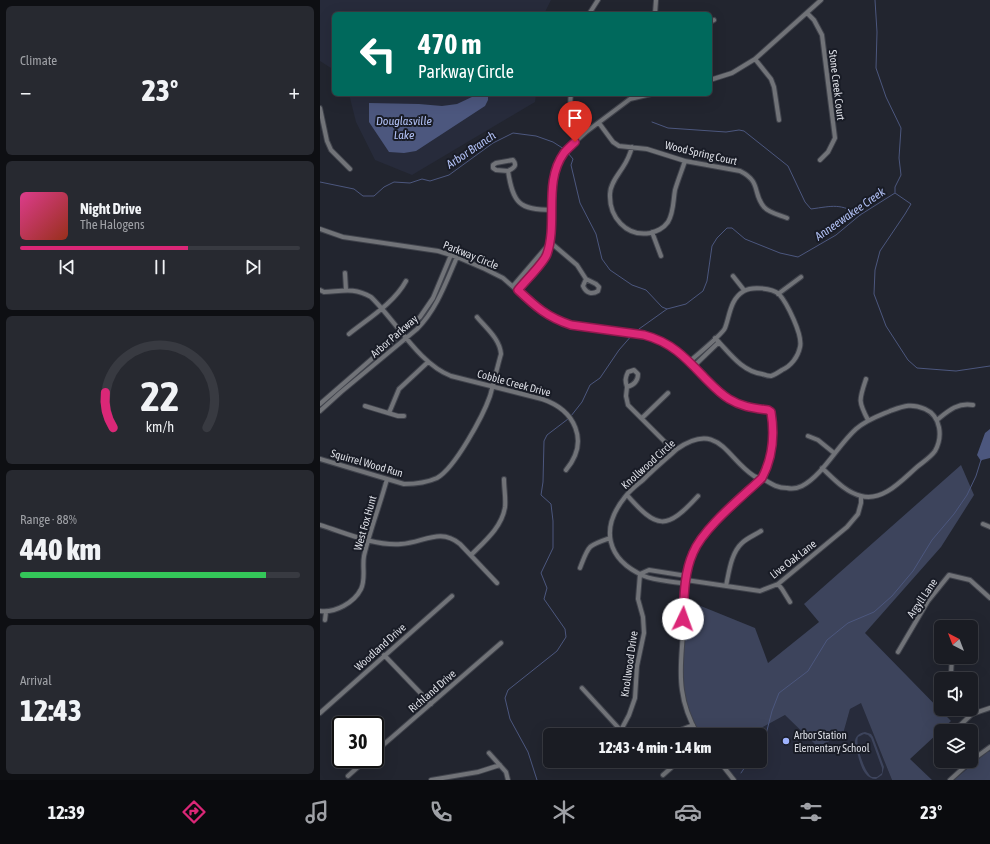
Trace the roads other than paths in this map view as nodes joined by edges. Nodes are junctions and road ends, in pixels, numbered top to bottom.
1 (598, 0) edge
2 (656, 0) edge
3 (821, 0) edge
4 (590, 12) edge
5 (655, 12) edge
6 (807, 13) junction
7 (755, 59) junction
8 (712, 79) edge
9 (571, 96) edge
10 (640, 96) edge
11 (320, 108) edge
12 (779, 120) dead end
13 (599, 123) junction
14 (586, 132) junction
15 (632, 147) junction
16 (820, 160) dead end
17 (685, 161) junction
18 (350, 169) dead end
19 (508, 171) junction
20 (552, 210) junction
21 (787, 218) dead end
22 (320, 229) edge
23 (652, 232) junction
24 (550, 242) junction
25 (451, 255) junction
26 (661, 256) dead end
27 (457, 257) junction
28 (344, 273) dead end
29 (733, 276) dead end
30 (801, 277) dead end
31 (586, 279) dead end
32 (406, 281) dead end
33 (513, 286) junction
34 (320, 290) edge
35 (346, 290) junction
36 (518, 290) junction
37 (744, 290) junction
38 (778, 294) junction
39 (381, 308) junction
40 (477, 317) dead end
41 (402, 333) junction
42 (349, 334) dead end
43 (407, 338) junction
44 (715, 338) junction
45 (719, 342) junction
46 (428, 362) junction
47 (690, 362) junction
48 (694, 366) junction
49 (866, 379) dead end
50 (492, 386) junction
51 (627, 387) dead end
52 (668, 392) dead end
53 (320, 404) edge
54 (973, 405) dead end
55 (365, 406) dead end
56 (320, 411) edge
57 (389, 413) junction
58 (404, 416) dead end
59 (642, 418) junction
60 (868, 420) junction
61 (937, 420) junction
62 (808, 436) dead end
63 (674, 452) junction
64 (834, 453) junction
65 (320, 459) edge
66 (822, 468) junction
67 (566, 470) dead end
68 (762, 478) junction
69 (387, 479) junction
70 (504, 479) dead end
71 (626, 495) junction
72 (698, 496) dead end
73 (861, 496) junction
74 (983, 524) dead end
75 (320, 525) edge
76 (990, 527) edge
77 (761, 531) dead end
78 (610, 538) junction
79 (369, 540) junction
80 (471, 555) junction
81 (580, 568) dead end
82 (640, 574) junction
83 (686, 580) junction
84 (497, 583) dead end
85 (778, 584) junction
86 (726, 586) junction
87 (452, 596) dead end
88 (990, 598) edge
89 (790, 602) dead end
90 (320, 611) edge
91 (326, 612) junction
92 (325, 620) dead end
93 (501, 643) dead end
94 (898, 652) dead end
95 (384, 655) junction
96 (582, 688) dead end
97 (431, 704) junction
98 (990, 708) edge
99 (978, 712) edge
100 (320, 713) edge
101 (970, 716) edge
102 (961, 724) edge
103 (693, 725) junction
104 (619, 728) edge
105 (622, 728) edge
106 (686, 728) edge
107 (694, 728) edge
108 (384, 744) edge
109 (990, 747) edge
110 (489, 753) dead end
111 (978, 756) edge
112 (500, 765) junction
113 (357, 768) edge
114 (671, 768) edge
115 (725, 768) edge
116 (963, 768) edge
117 (348, 776) dead end
118 (663, 776) dead end
119 (430, 780) edge
120 (508, 780) edge
121 (734, 780) edge
122 (950, 780) edge

1 - 4 street
2 - 5 street
3 - 6 street
6 - 7 street
6 - 16 street, Stone Creek Court
7 - 8 street
7 - 12 street
9 - 14 street
10 - 13 street
11 - 18 street
13 - 14 street
13 - 15 street, Wood Spring Court
14 - 20 street
15 - 17 street, Wood Spring Court
15 - 23 street
17 - 21 street, Wood Spring Court
17 - 23 street
19 - 19 street
19 - 20 street
20 - 24 street
22 - 25 street, Parkway Circle
23 - 26 street
24 - 31 street
24 - 33 street
24 - 36 street
25 - 27 street, Parkway Circle
25 - 41 street, Arbor Parkway
27 - 33 street, Parkway Circle
27 - 43 street, Arbor Parkway
28 - 35 street
29 - 37 street
30 - 38 street
32 - 39 street
33 - 36 street, Parkway Circle
34 - 35 street, Cobble Creek Drive
35 - 39 street, Cobble Creek Drive
36 - 47 street, Parkway Circle
37 - 38 street
37 - 44 street
38 - 45 street
39 - 41 street, Cobble Creek Drive
39 - 42 street
40 - 50 street, Squirrel Wood Run
41 - 43 street, Cobble Creek Drive
41 - 53 street, Arbor Parkway
43 - 46 street, Cobble Creek Drive
43 - 56 street, Arbor Parkway
44 - 45 street
44 - 47 street
45 - 48 street
46 - 50 street, Cobble Creek Drive
46 - 57 street
47 - 48 street, Parkway Circle
48 - 68 street, Parkway Circle
49 - 60 street
50 - 67 street, Cobble Creek Drive
50 - 69 street, Squirrel Wood Run
51 - 59 street
52 - 59 street
54 - 61 street
55 - 57 street
57 - 58 street
59 - 63 street
60 - 61 street, Knollwood Circle
60 - 64 street, Knollwood Circle
61 - 73 street
62 - 64 street
63 - 68 street, Knollwood Circle
63 - 71 street, Knollwood Circle
64 - 66 street, Knollwood Circle
65 - 69 street, Squirrel Wood Run
66 - 68 street, Knollwood Circle
66 - 73 street
68 - 83 street
69 - 79 street, West Fox Hunt
70 - 80 street
71 - 72 street
71 - 78 street, Knollwood Circle
73 - 85 street, Live Oak Lane
74 - 76 street
75 - 79 street
77 - 86 street
78 - 81 street
78 - 82 street
79 - 80 street
79 - 91 street, West Fox Hunt
80 - 84 street
82 - 83 street
82 - 83 street
82 - 105 street, Knollwood Drive
83 - 86 street, Live Oak Lane
83 - 103 street
85 - 86 street, Live Oak Lane
85 - 89 street
87 - 95 street, Woodland Drive
88 - 94 street, Argyll Lane
90 - 91 street
91 - 92 street
93 - 97 street, Richland Drive
95 - 97 street
95 - 100 street, Woodland Drive
96 - 104 street
97 - 108 street, Richland Drive
98 - 99 street
101 - 102 street
103 - 106 street
103 - 107 street
109 - 111 street
110 - 112 street
112 - 119 street
112 - 120 street
113 - 117 street
114 - 118 street
115 - 121 street
116 - 122 street

